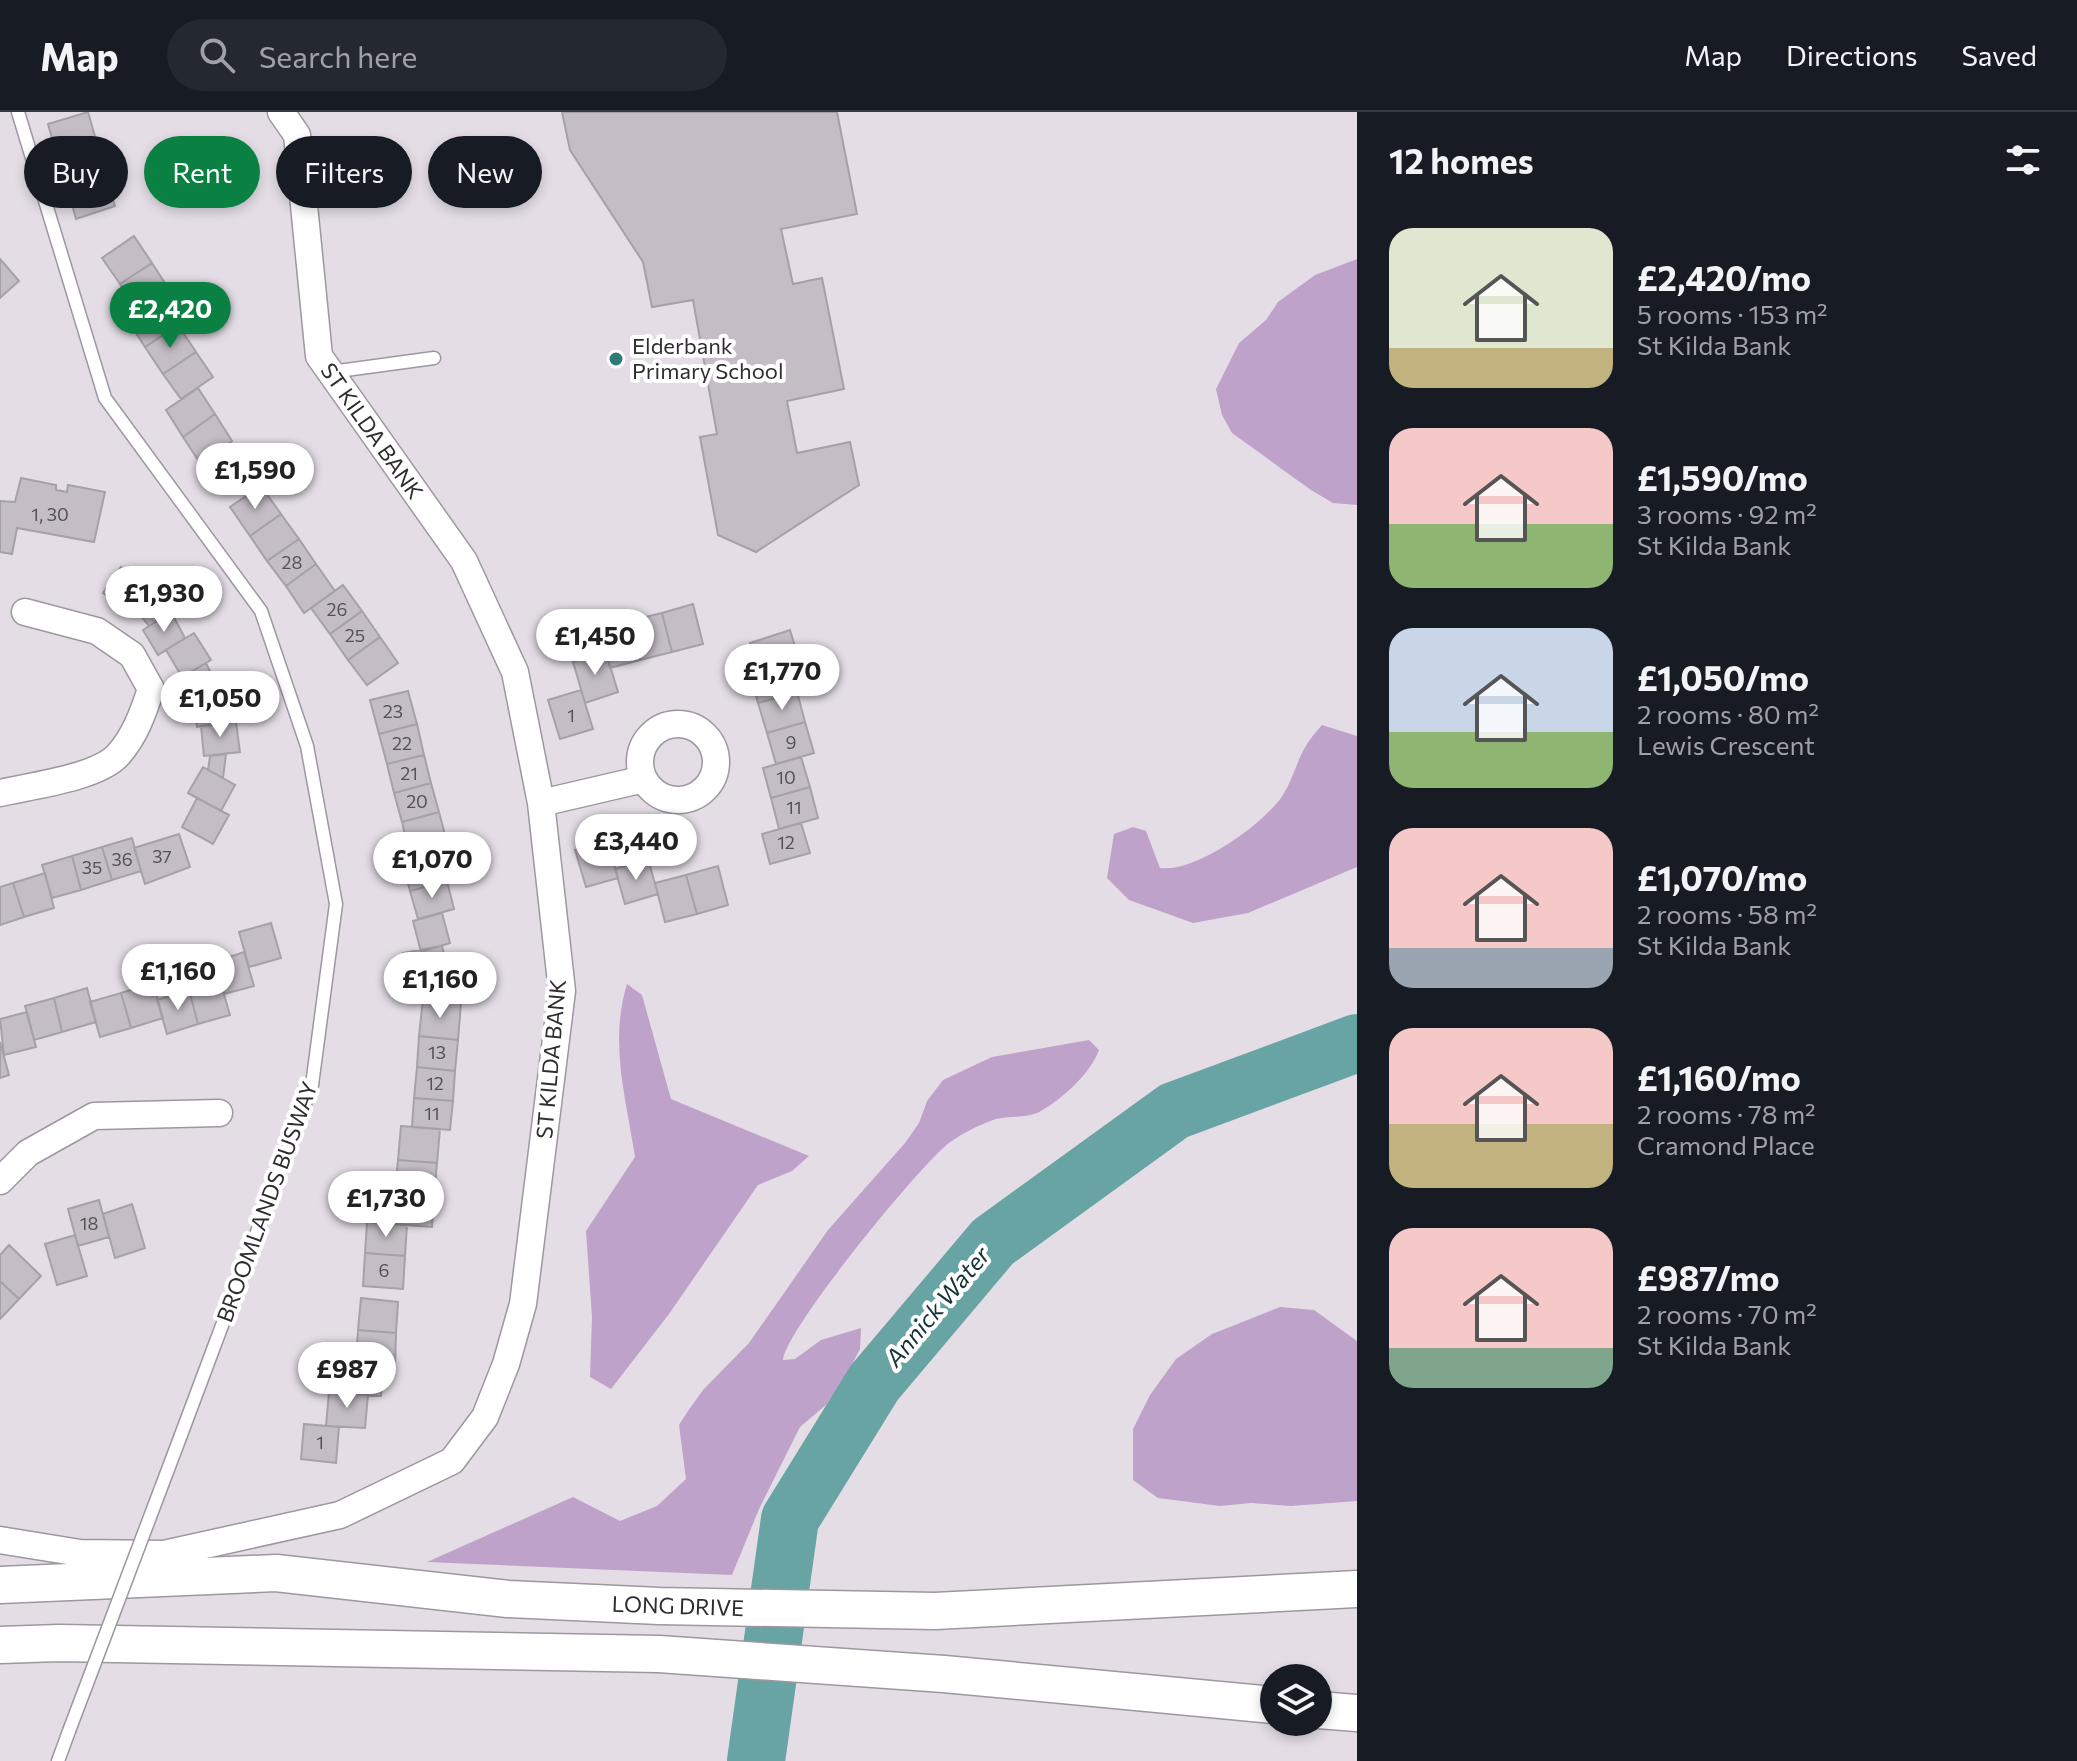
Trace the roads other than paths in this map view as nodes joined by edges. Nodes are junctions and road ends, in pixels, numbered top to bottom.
1 (18, 112) edge
2 (281, 112) edge
3 (434, 358) dead end
4 (331, 372) junction
5 (25, 612) dead end
6 (644, 779) dead end
7 (0, 793) edge
8 (541, 803) junction
9 (219, 1113) dead end
10 (0, 1181) edge
11 (0, 1540) edge
12 (0, 1585) edge
13 (1357, 1589) edge
14 (0, 1645) edge
15 (1260, 1704) edge
16 (1332, 1711) edge
17 (1357, 1713) edge
18 (58, 1761) edge

1 - 18 lane, BROOMLANDS BUSWAY, bridge
2 - 4 street, ST KILDA BANK
3 - 4 lane
4 - 8 street, ST KILDA BANK
5 - 7 street
6 - 8 street
8 - 11 street, ST KILDA BANK
9 - 10 street
12 - 13 main road, LONG DRIVE
14 - 15 main road
16 - 17 main road

